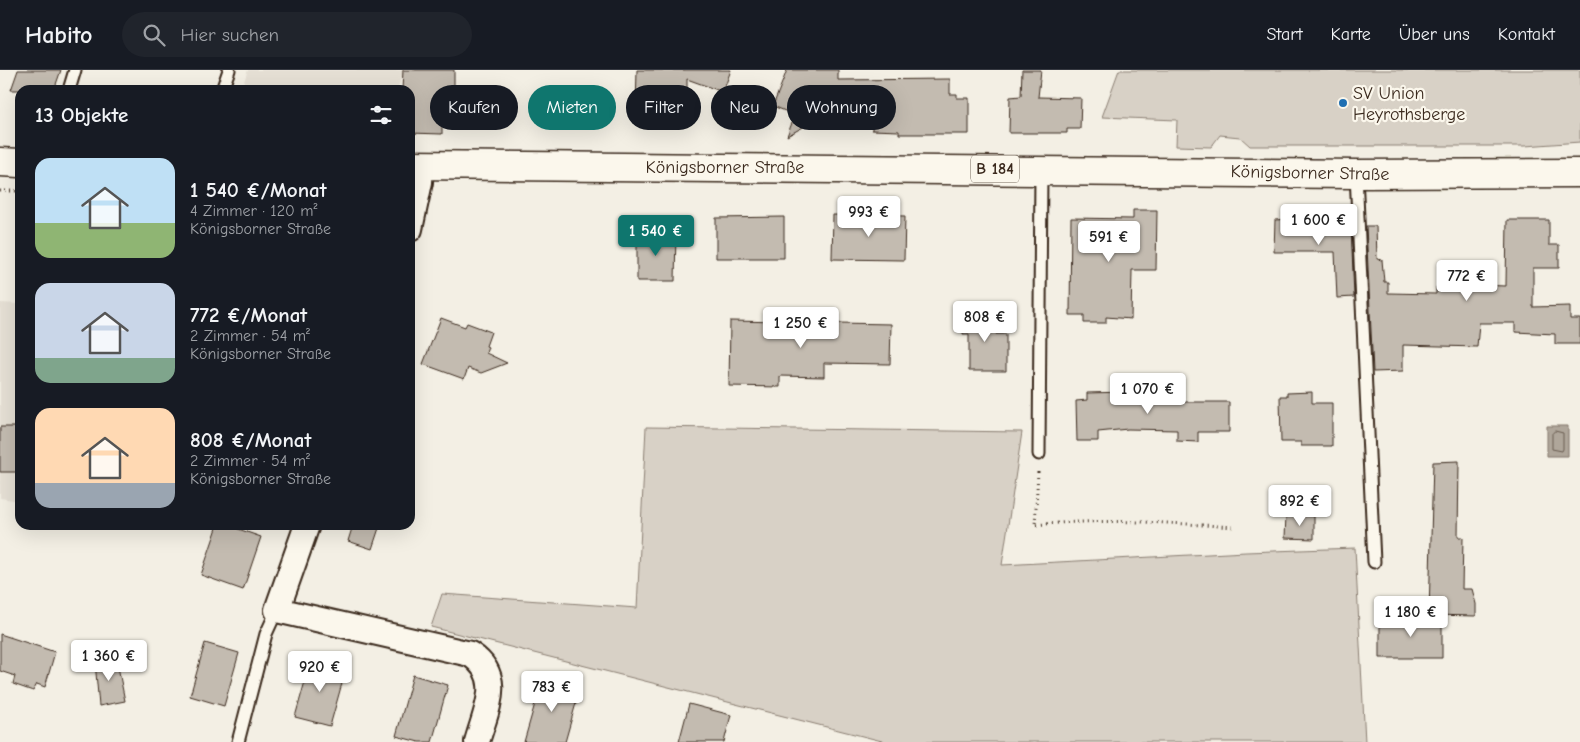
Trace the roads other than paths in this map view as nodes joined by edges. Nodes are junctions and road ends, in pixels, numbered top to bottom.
1 (75, 70) edge
2 (229, 70) edge
3 (71, 85) edge
4 (224, 85) edge
5 (0, 162) edge
6 (15, 163) edge
7 (415, 165) edge
8 (1041, 170) junction
9 (1580, 173) edge
10 (1356, 174) junction
11 (415, 207) edge
12 (1039, 454) road end
13 (305, 530) edge
14 (1374, 562) dead end
15 (277, 610) junction
16 (238, 742) edge
17 (478, 742) edge

1 - 3 lane
2 - 4 lane
5 - 6 main road
7 - 8 main road, Königsborner Straße / B 184
7 - 11 street
8 - 10 main road, Königsborner Straße / B 184
8 - 12 lane
9 - 10 main road, Königsborner Straße / B 184
10 - 14 lane
13 - 15 street
15 - 16 lane
15 - 17 street

